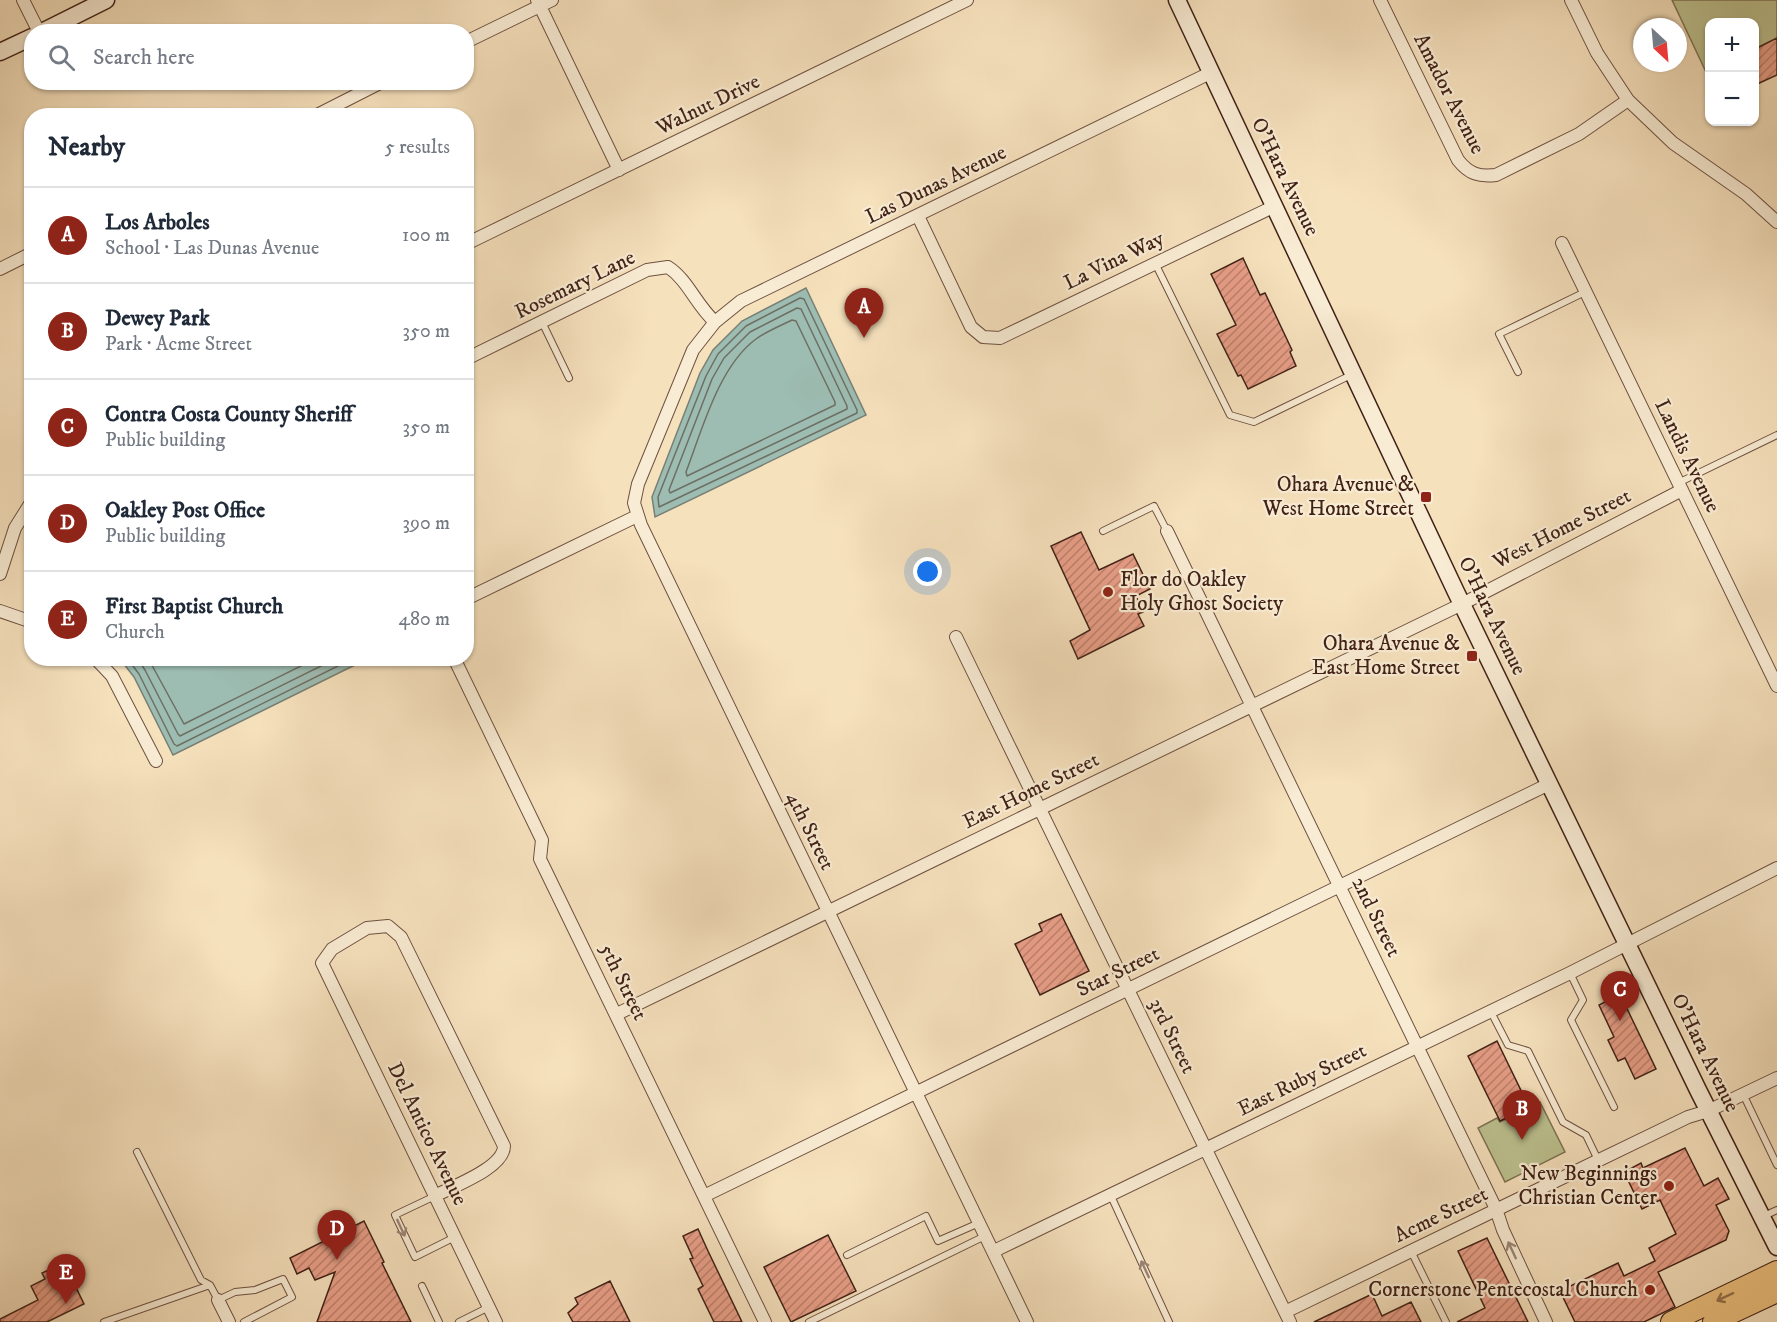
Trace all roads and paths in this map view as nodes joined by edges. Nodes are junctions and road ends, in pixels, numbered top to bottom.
1 (23, 0) edge
2 (106, 0) edge
3 (967, 0) edge
4 (1177, 0) edge
5 (1380, 0) edge
6 (1571, 0) edge
7 (543, 2) edge
8 (36, 24) edge
9 (56, 24) edge
10 (474, 38) edge
11 (24, 41) edge
12 (0, 52) edge
13 (1210, 74) junction
14 (366, 90) edge
15 (1628, 100) junction
16 (331, 108) edge
17 (619, 170) junction
18 (1275, 206) junction
19 (918, 216) junction
20 (1777, 222) edge
21 (474, 240) edge
22 (1562, 243) dead end
23 (24, 257) edge
24 (1155, 263) junction
25 (0, 269) edge
26 (1585, 292) junction
27 (542, 322) junction
28 (715, 322) junction
29 (693, 350) joint
30 (474, 355) edge
31 (1518, 372) dead end
32 (1352, 375) junction
33 (569, 378) dead end
34 (1777, 435) edge
35 (1680, 487) junction
36 (24, 514) edge
37 (637, 516) junction
38 (1103, 531) dead end
39 (1167, 531) joint
40 (0, 574) edge
41 (474, 595) edge
42 (1462, 603) junction
43 (0, 611) edge
44 (24, 619) edge
45 (956, 637) dead end
46 (103, 666) edge
47 (458, 666) edge
48 (1777, 686) edge
49 (1252, 705) junction
50 (156, 761) dead end
51 (1549, 784) junction
52 (1040, 808) junction
53 (1777, 868) edge
54 (1340, 886) junction
55 (828, 912) junction
56 (1627, 944) junction
57 (1570, 973) junction
58 (1127, 989) junction
59 (1491, 1011) junction
60 (617, 1014) junction
61 (1417, 1047) junction
62 (1777, 1078) edge
63 (915, 1092) junction
64 (1743, 1094) junction
65 (1614, 1107) dead end
66 (1708, 1111) junction
67 (1205, 1148) junction
68 (137, 1152) dead end
69 (1598, 1160) junction
70 (1777, 1165) edge
71 (435, 1196) junction
72 (704, 1196) junction
73 (1110, 1196) junction
74 (1496, 1209) junction
75 (1769, 1213) edge
76 (980, 1223) junction
77 (986, 1236) junction
78 (455, 1238) junction
79 (1777, 1247) edge
80 (994, 1251) junction
81 (1411, 1251) junction
82 (848, 1255) dead end
83 (1777, 1271) edge
84 (210, 1285) junction
85 (422, 1286) dead end
86 (1777, 1292) edge
87 (218, 1300) junction
88 (489, 1307) junction
89 (1288, 1317) edge
90 (104, 1322) edge
91 (229, 1322) edge
92 (243, 1322) edge
93 (439, 1322) edge
94 (459, 1322) edge
95 (496, 1322) edge
96 (765, 1322) edge
97 (809, 1322) edge
98 (1027, 1322) edge
99 (1169, 1322) edge
100 (1446, 1322) edge
101 (1546, 1322) edge
102 (1671, 1322) edge
103 (1713, 1322) edge

1 - 8 street
2 - 9 main road
3 - 17 street, Walnut Drive
4 - 13 main road, O'Hara Avenue
5 - 15 street, Amador Avenue
6 - 15 street
7 - 10 street
7 - 17 street
11 - 12 main road
13 - 18 main road, O'Hara Avenue
13 - 19 street, Las Dunas Avenue
14 - 16 street
15 - 20 street
17 - 21 street, Walnut Drive
18 - 24 street, La Vina Way
18 - 32 main road, O'Hara Avenue
19 - 24 street, La Vina Way
19 - 28 street, Las Dunas Avenue
22 - 26 street, Landis Avenue
23 - 25 street
24 - 32 lane
26 - 31 lane
26 - 35 street, Landis Avenue
27 - 28 street, Rosemary Lane
27 - 30 street, Rosemary Lane
27 - 33 lane
28 - 29 street, Las Dunas Avenue
29 - 37 street, 4th Street
32 - 42 main road, O'Hara Avenue
34 - 35 lane
35 - 42 street, West Home Street
35 - 48 street, Landis Avenue
36 - 40 street
37 - 41 street
37 - 55 street, 4th Street
38 - 39 lane
39 - 49 street, 2nd Street
42 - 49 street, East Home Street
42 - 51 main road, O'Hara Avenue
43 - 44 street
45 - 52 street, 3rd Street
46 - 50 street
47 - 60 street, 5th Street
49 - 52 street, East Home Street
49 - 54 street, 2nd Street
51 - 54 street, Star Street
51 - 56 main road, O'Hara Avenue
52 - 55 street, East Home Street
52 - 58 street, 3rd Street
53 - 56 street, East Ruby Street
54 - 58 street, Star Street
54 - 61 street, 2nd Street
55 - 60 street, East Home Street
55 - 63 street, 4th Street
56 - 57 street, East Ruby Street
56 - 66 main road, O'Hara Avenue
57 - 59 street, East Ruby Street
57 - 65 lane
58 - 63 street, Star Street
58 - 67 street, 3rd Street
59 - 61 street, East Ruby Street
59 - 69 lane
60 - 72 street, 5th Street
61 - 67 street, East Ruby Street
61 - 74 street, 2nd Street
62 - 64 street, Acme Street
63 - 72 street, Star Street
63 - 76 street, 4th Street
64 - 66 street, Acme Street
64 - 70 lane
66 - 69 street, Acme Street
66 - 75 main road, O'Hara Avenue
67 - 73 street, East Ruby Street
67 - 89 street, 3rd Street
68 - 84 lane
69 - 74 street, Acme Street
71 - 71 street, Del Antico Avenue
71 - 78 street, Del Antico Avenue
71 -> 78 lane
72 - 96 street, 5th Street
73 - 80 street, East Ruby Street
99 -> 73 lane
74 - 81 street, Acme Street
101 -> 74 street, 2nd Street
75 - 79 main road, O'Hara Avenue
76 - 77 street, 4th Street
76 - 82 lane
77 - 80 street, 4th Street
77 - 97 lane
78 - 88 street, Del Antico Avenue
80 - 98 street, 4th Street
81 - 89 street, Acme Street
81 - 100 lane
83 -> 102 main road
84 - 87 lane
84 - 90 lane
85 - 93 lane
86 - 103 main road
87 - 91 street
87 - 92 lane
88 - 94 lane
88 - 95 street, Del Antico Avenue

